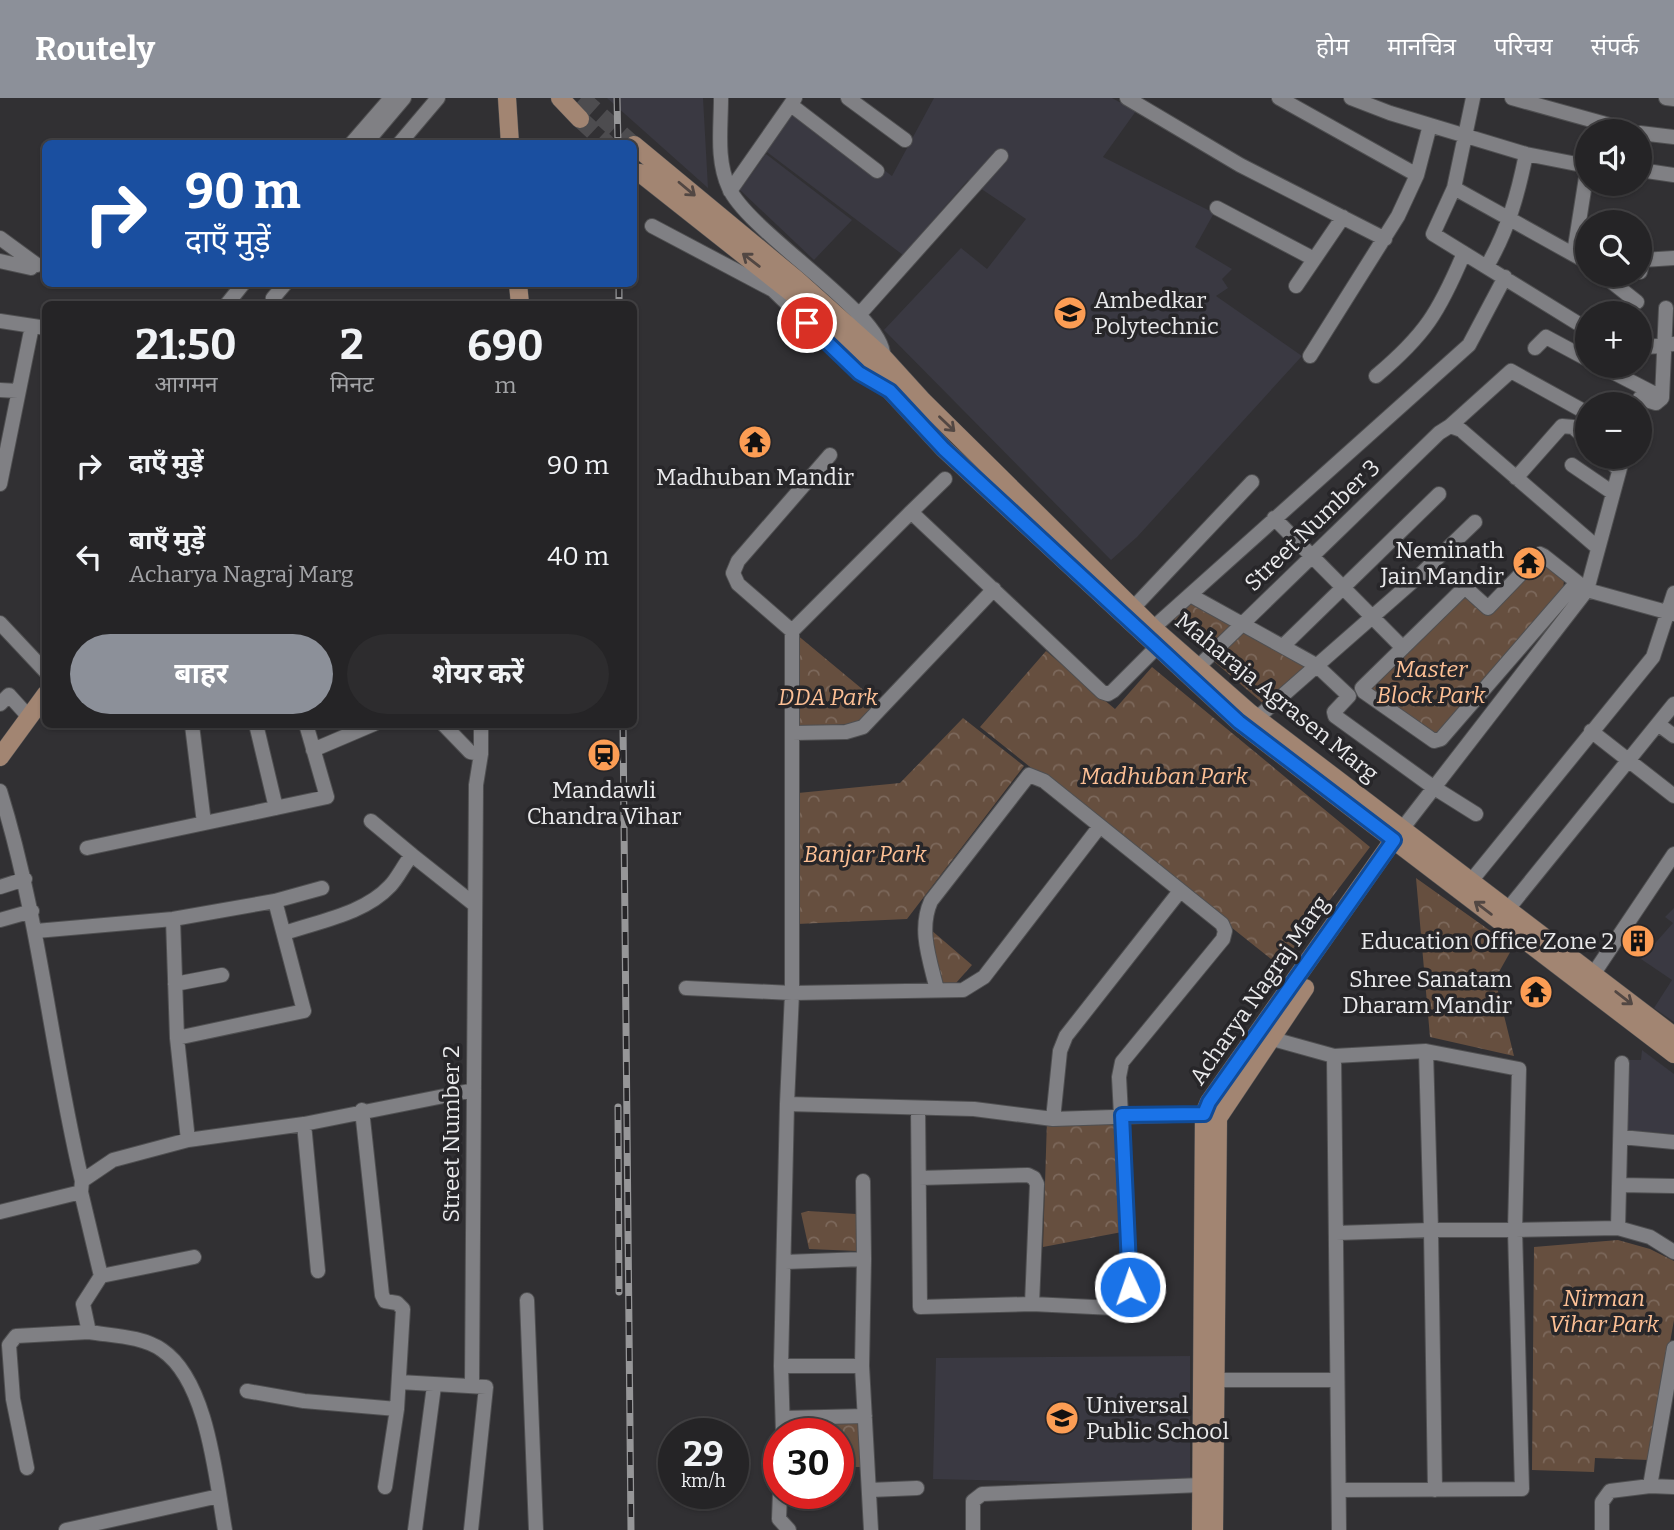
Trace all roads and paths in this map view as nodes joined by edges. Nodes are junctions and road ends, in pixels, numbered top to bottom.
1 (391, 98) edge
2 (404, 98) edge
3 (438, 98) edge
4 (507, 98) edge
5 (560, 98) edge
6 (721, 98) edge
7 (848, 98) edge
8 (1127, 98) edge
9 (1279, 98) edge
10 (1351, 98) edge
11 (1473, 98) edge
12 (1512, 98) edge
13 (1666, 98) edge
14 (1674, 99) edge
15 (793, 101) edge
16 (580, 119) tunnel mouth
17 (1588, 119) edge
18 (1430, 125) junction
19 (1652, 134) edge
20 (1466, 135) junction
21 (1674, 137) edge
22 (354, 140) edge
23 (368, 140) edge
24 (402, 140) edge
25 (510, 140) edge
26 (905, 140) dead end
27 (637, 147) edge
28 (1526, 154) junction
29 (1001, 156) dead end
30 (1575, 166) edge
31 (877, 171) dead end
32 (1652, 172) edge
33 (640, 173) dead end
34 (1417, 175) junction
35 (1674, 175) edge
36 (1454, 188) junction
37 (730, 191) junction
38 (1583, 196) edge
39 (1217, 208) dead end
40 (1343, 217) junction
41 (1509, 220) junction
42 (652, 226) dead end
43 (0, 238) edge
44 (1385, 239) junction
45 (1464, 253) junction
46 (1574, 253) joint
47 (1670, 258) edge
48 (1314, 259) junction
49 (1652, 259) edge
50 (0, 261) edge
51 (1487, 266) junction
52 (1505, 277) junction
53 (1296, 286) dead end
54 (1618, 287) edge
55 (1639, 287) edge
56 (1666, 308) dead end
57 (858, 316) junction
58 (0, 321) edge
59 (1575, 322) edge
60 (39, 327) edge
61 (1670, 344) edge
62 (1652, 346) edge
63 (1535, 348) dead end
64 (1575, 353) edge
65 (1310, 356) dead end
66 (883, 357) junction
67 (1376, 376) dead end
68 (1634, 378) edge
69 (0, 390) edge
70 (1666, 390) edge
71 (18, 391) junction
72 (890, 391) junction
73 (1652, 401) edge
74 (1575, 406) edge
75 (917, 407) junction
76 (1456, 428) junction
77 (1575, 429) edge
78 (5, 438) edge
79 (830, 456) dead end
80 (1572, 465) dead end
81 (1619, 469) edge
82 (1, 478) edge
83 (1516, 478) junction
84 (945, 479) dead end
85 (1252, 482) dead end
86 (1613, 493) junction
87 (1438, 494) dead end
88 (911, 512) junction
89 (1274, 518) junction
90 (1475, 522) dead end
91 (1598, 548) junction
92 (1312, 556) junction
93 (1342, 586) junction
94 (1582, 586) junction
95 (993, 589) junction
96 (1674, 593) edge
97 (1190, 595) junction
98 (1133, 608) junction
99 (1671, 613) edge
100 (1372, 616) junction
101 (0, 623) edge
102 (1243, 623) junction
103 (1153, 628) junction
104 (792, 632) junction
105 (1283, 646) junction
106 (1157, 647) junction
107 (1403, 648) junction
108 (1316, 665) junction
109 (1199, 666) junction
110 (42, 668) edge
111 (1208, 685) junction
112 (42, 699) edge
113 (0, 704) edge
114 (1674, 705) edge
115 (28, 716) junction
116 (1257, 718) junction
117 (1658, 724) junction
118 (192, 728) edge
119 (257, 728) edge
120 (307, 728) edge
121 (365, 728) edge
122 (447, 728) edge
123 (481, 728) edge
124 (1591, 731) junction
125 (792, 733) junction
126 (1674, 736) edge
127 (313, 750) junction
128 (481, 754) junction
129 (0, 757) edge
130 (1628, 761) junction
131 (1433, 787) junction
132 (0, 791) edge
133 (1674, 796) edge
134 (276, 808) junction
135 (1476, 814) dead end
136 (371, 821) dead end
137 (204, 823) junction
138 (1100, 826) junction
139 (1402, 838) junction
140 (87, 848) dead end
141 (1674, 854) edge
142 (412, 855) junction
143 (25, 879) junction
144 (1471, 881) junction
145 (0, 887) edge
146 (322, 888) dead end
147 (1180, 891) junction
148 (275, 901) junction
149 (475, 905) junction
150 (1508, 909) junction
151 (32, 911) junction
152 (173, 919) junction
153 (0, 920) edge
154 (36, 931) junction
155 (285, 933) junction
156 (1572, 967) junction
157 (1596, 970) dead end
158 (222, 975) dead end
159 (175, 984) junction
160 (686, 988) dead end
161 (937, 990) junction
162 (792, 993) junction
163 (1674, 1036) edge
164 (177, 1038) junction
165 (1269, 1038) junction
166 (1426, 1051) junction
167 (1674, 1053) edge
168 (1334, 1056) junction
169 (1622, 1063) dead end
170 (474, 1090) junction
171 (787, 1104) junction
172 (918, 1108) junction
173 (362, 1110) junction
174 (1122, 1115) junction
175 (1211, 1116) junction
176 (1053, 1119) junction
177 (304, 1124) junction
178 (1621, 1138) junction
179 (188, 1140) junction
180 (1674, 1142) edge
181 (919, 1178) junction
182 (863, 1181) dead end
183 (1619, 1185) junction
184 (1674, 1186) edge
185 (82, 1187) junction
186 (0, 1212) edge
187 (1618, 1228) junction
188 (1431, 1230) junction
189 (1515, 1230) junction
190 (1336, 1233) junction
191 (1674, 1252) edge
192 (194, 1257) dead end
193 (864, 1259) junction
194 (785, 1262) junction
195 (318, 1271) dead end
196 (101, 1276) junction
197 (527, 1300) dead end
198 (1032, 1304) junction
199 (89, 1332) junction
200 (1674, 1348) edge
201 (781, 1366) junction
202 (862, 1366) junction
203 (1208, 1380) junction
204 (1337, 1380) junction
205 (400, 1382) junction
206 (472, 1385) junction
207 (434, 1386) junction
208 (247, 1391) dead end
209 (397, 1409) junction
210 (865, 1416) junction
211 (784, 1418) joint
212 (27, 1468) dead end
213 (1201, 1485) junction
214 (1650, 1486) junction
215 (385, 1487) dead end
216 (1674, 1487) edge
217 (917, 1488) dead end
218 (1435, 1489) junction
219 (870, 1490) junction
220 (1339, 1490) junction
221 (219, 1496) junction
222 (779, 1509) edge
223 (96, 1526) edge
224 (65, 1530) edge
225 (225, 1530) edge
226 (415, 1530) edge
227 (471, 1530) edge
228 (536, 1530) edge
229 (789, 1530) edge
230 (872, 1530) edge
231 (973, 1530) edge
232 (1201, 1530) edge
233 (1214, 1530) edge
234 (1339, 1530) edge
235 (1602, 1530) edge

1 - 22 street
2 - 23 street
3 - 24 street
4 - 25 main road
5 - 16 main road
6 - 37 street
7 - 26 street
8 - 40 street
9 - 34 street
10 - 18 street
11 - 20 street
12 - 17 street
13 - 14 street
15 - 31 street
15 - 37 street
18 - 20 street
18 - 34 street
19 - 21 street
20 - 28 street
20 - 36 street
27 -> 66 main road, Maharaja Agrasen Marg
28 - 30 street
28 - 41 street
29 - 57 street
32 - 35 street
72 -> 33 main road, Maharaja Agrasen Marg
34 - 44 street
36 - 41 street
36 - 45 street
37 - 57 street
38 - 46 street
39 - 48 street
40 - 44 street
40 - 48 street
41 - 46 street
41 - 51 street
42 - 72 street
43 - 50 street
44 - 65 street
45 - 51 street
45 - 67 street
47 - 49 street
48 - 53 street
51 - 52 street
52 - 59 street
52 - 89 street
54 - 55 street
56 - 61 street
57 - 66 street
58 - 60 street
60 - 71 street
61 - 62 street
61 - 70 street
63 - 64 street
66 - 75 main road, Maharaja Agrasen Marg
68 - 70 street
69 - 71 street
70 - 73 street
71 - 78 street
72 - 75 main road, Maharaja Agrasen Marg
74 - 76 street, Street Number 3
75 -> 98 main road, Maharaja Agrasen Marg
75 - 106 main road, Maharaja Agrasen Marg
76 - 83 street
76 - 92 street, Street Number 3
77 - 83 street
78 - 82 street
79 - 104 street
80 - 86 street
81 - 86 street
83 - 91 street
84 - 88 street
85 - 98 street
86 - 91 street
87 - 93 street
88 - 95 street
88 - 104 street
89 - 92 street
89 - 97 street
90 - 100 street
91 - 94 street
92 - 93 street
92 - 102 street, Street Number 3
93 - 100 street
93 - 105 street
94 - 99 street
94 - 107 street
94 - 107 street
94 - 131 street
95 - 106 street
95 - 125 street
96 - 99 street
97 - 102 street
97 - 103 street
98 - 103 main road, Maharaja Agrasen Marg
99 - 124 street
100 - 107 street
100 - 108 street
101 - 110 street
102 - 105 street
102 - 109 street, Street Number 3
103 - 109 main road, Maharaja Agrasen Marg
104 - 125 street
105 - 108 street
106 - 111 main road, Maharaja Agrasen Marg
108 - 116 street
108 - 131 street
109 - 111 main road, Maharaja Agrasen Marg
111 - 116 main road, Maharaja Agrasen Marg
111 - 139 main road, Maharaja Agrasen Marg
112 - 115 main road
113 - 115 street
114 - 117 street
115 - 129 main road
116 - 139 main road, Maharaja Agrasen Marg
117 - 126 street
117 - 130 street
118 - 137 street
119 - 134 street
120 - 127 street
121 - 127 street
122 - 128 street
123 - 128 street, Street Number 2
124 - 130 street
124 - 144 street
125 - 162 street
127 - 134 street
128 - 149 street, Street Number 2
130 - 133 street
130 - 150 street
131 - 135 street
131 - 139 street
132 - 143 street
134 - 137 street
136 - 142 street
137 - 140 street
138 - 147 street
138 - 161 street
138 - 161 street
139 - 144 main road, Maharaja Agrasen Marg
156 -> 139 main road, Maharaja Agrasen Marg
139 - 165 main road, Acharya Nagraj Marg
139 - 175 main road, Acharya Nagraj Marg
141 - 157 street
142 - 149 street
142 - 155 street
143 - 145 street
143 - 151 street
144 - 150 main road, Maharaja Agrasen Marg
146 - 148 street
147 - 174 street
147 - 176 street
148 - 152 street
148 - 155 street
149 - 170 street, Street Number 2
150 - 156 main road, Maharaja Agrasen Marg
151 - 153 street
151 - 154 street
152 - 154 street
152 - 159 street
154 - 185 street
155 - 164 street
156 -> 163 main road, Maharaja Agrasen Marg
156 - 167 main road, Maharaja Agrasen Marg
158 - 159 street
159 - 164 street
160 - 162 street
161 - 162 street
162 - 171 street
164 - 179 street
165 - 168 street
165 - 175 main road, Acharya Nagraj Marg
166 - 168 street
166 - 188 street
166 - 189 street
168 - 190 street
169 - 178 street
170 - 173 street
170 - 206 street, Street Number 2
171 - 172 street
171 - 194 street
172 - 176 street
172 - 181 street
173 - 177 street
173 - 205 street
174 - 175 street
174 - 176 street
174 - 198 street
175 - 203 main road, Acharya Nagraj Marg
177 - 179 street
177 - 195 street
178 - 180 street
178 - 183 street
179 - 185 street
181 - 198 street
181 - 198 street
182 - 193 street
183 - 184 street
183 - 187 street
185 - 186 street
185 - 196 street
187 - 189 street
187 - 191 street
188 - 189 street
188 - 190 street
188 - 218 street
189 - 218 street
190 - 204 street
192 - 196 street
193 - 194 street
193 - 202 street
194 - 201 street
196 - 199 street
197 - 228 street
199 - 212 street
199 - 221 street
200 - 214 street
201 - 202 street
201 - 211 street
202 - 210 street
203 - 204 street
203 - 213 main road, Acharya Nagraj Marg
203 - 233 main road, Acharya Nagraj Marg
204 - 220 street
205 - 207 street
205 - 209 street
206 - 207 street
206 - 227 street
207 - 226 street
208 - 209 street
209 - 215 street
210 - 211 street
210 - 219 street
213 - 231 street
213 - 232 main road, Acharya Nagraj Marg
214 - 216 street
214 - 235 street
217 - 219 street
218 - 220 street
219 - 230 street
220 - 234 street
221 - 223 street
221 - 225 street
222 - 229 street
223 - 224 street

